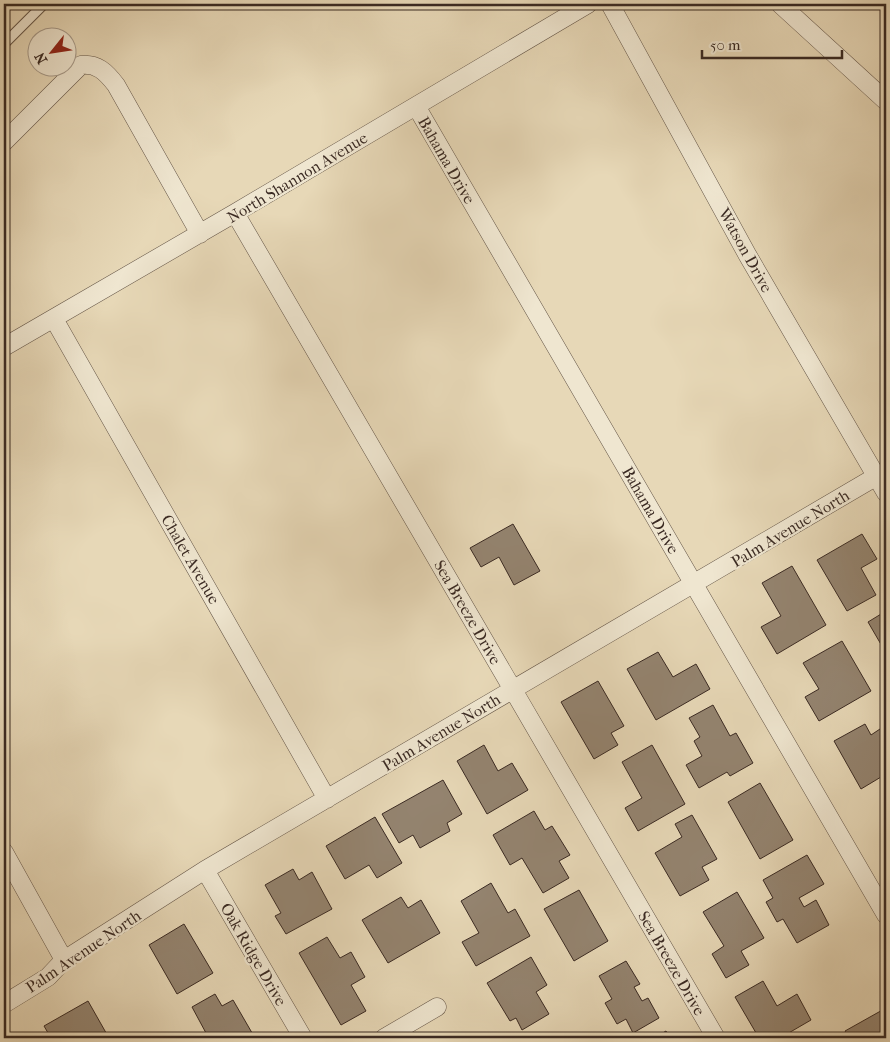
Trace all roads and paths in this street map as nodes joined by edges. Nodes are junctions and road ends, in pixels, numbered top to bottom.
1 (44, 4) edge
2 (588, 4) edge
3 (610, 4) edge
4 (780, 4) edge
5 (4, 44) edge
6 (886, 101) edge
7 (416, 106) junction
8 (4, 142) edge
9 (235, 213) junction
10 (200, 234) junction
11 (54, 319) junction
12 (4, 347) edge
13 (881, 478) edge
14 (886, 493) edge
15 (694, 584) junction
16 (513, 689) junction
17 (328, 799) junction
18 (4, 852) edge
19 (206, 870) junction
20 (886, 915) edge
21 (64, 960) junction
22 (4, 1004) edge
23 (437, 1007) dead end
24 (303, 1038) edge
25 (384, 1038) edge
26 (716, 1038) edge

1 - 5 lane
2 - 7 street, North Shannon Avenue
3 - 13 street, Watson Drive
4 - 6 street
7 - 9 street, North Shannon Avenue
7 - 15 street, Bahama Drive
8 - 10 street
9 - 10 street, North Shannon Avenue
9 - 16 street, Sea Breeze Drive
10 - 11 street, North Shannon Avenue
11 - 12 street, North Shannon Avenue
11 - 17 street, Chalet Avenue
13 - 14 street, Watson Drive
13 - 15 street, Palm Avenue North
15 - 16 street, Palm Avenue North
15 - 20 street, Bahama Drive
16 - 17 street, Palm Avenue North
16 - 26 street, Sea Breeze Drive
17 - 19 street, Palm Avenue North
18 - 21 street
19 - 21 street, Palm Avenue North
19 - 24 street, Oak Ridge Drive
21 - 22 street, Palm Avenue North
23 - 25 street

